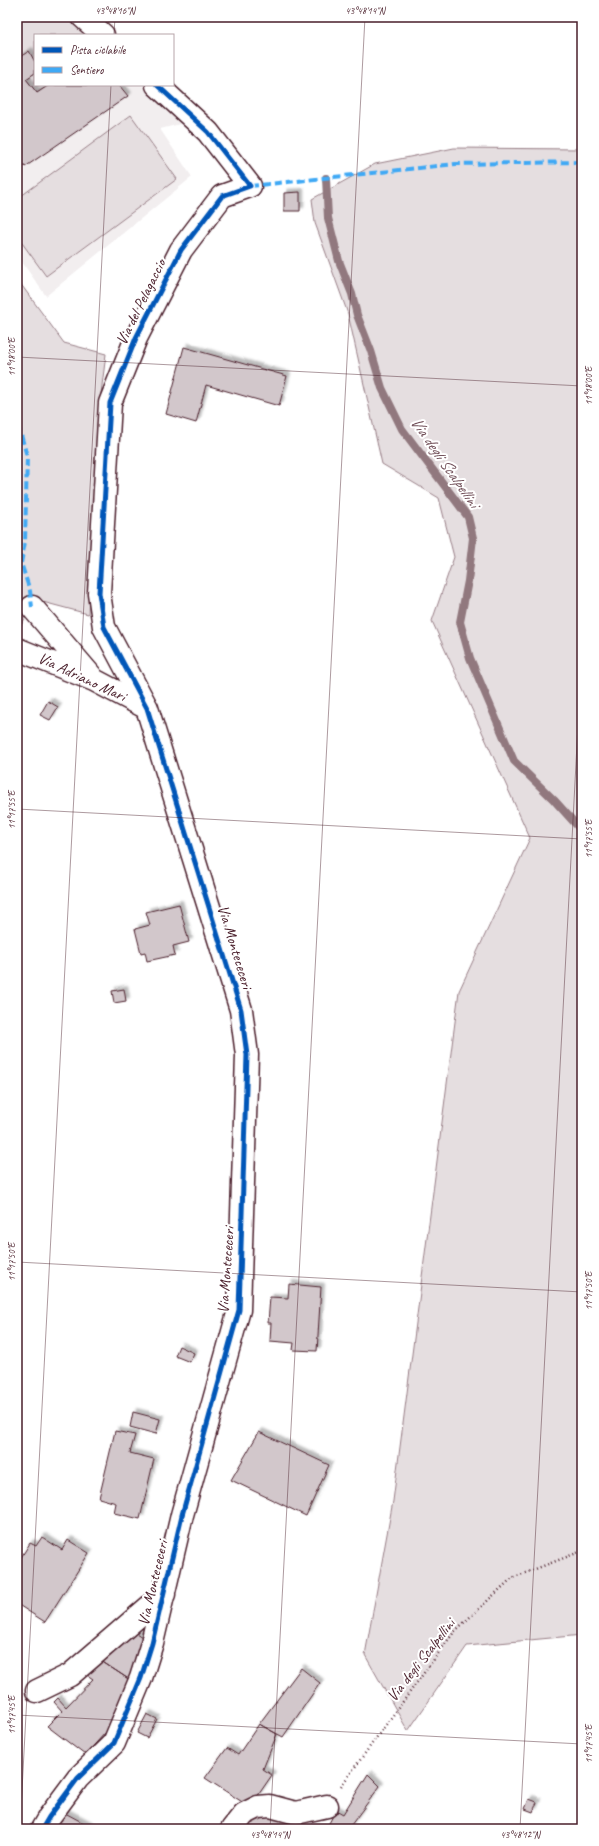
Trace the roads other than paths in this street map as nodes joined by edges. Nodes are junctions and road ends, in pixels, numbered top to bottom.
1 (83, 17) edge
2 (102, 34) edge
3 (158, 86) edge
4 (32, 607) dead end
5 (17, 649) edge
6 (94, 680) junction
7 (146, 708) junction
8 (164, 1594) junction
9 (37, 1691) dead end
10 (327, 1806) road end
11 (299, 1821) edge
12 (42, 1829) edge
13 (232, 1829) edge

1 - 2 street
3 - 7 street, Via del Pelagaccio
4 - 6 street
5 - 6 street, Via Adriano Mari
6 - 7 street, Via Adriano Mari
7 - 8 street, Via Montececeri
8 - 9 street
8 - 12 street, Via Montececeri
10 - 11 street
11 - 13 street

